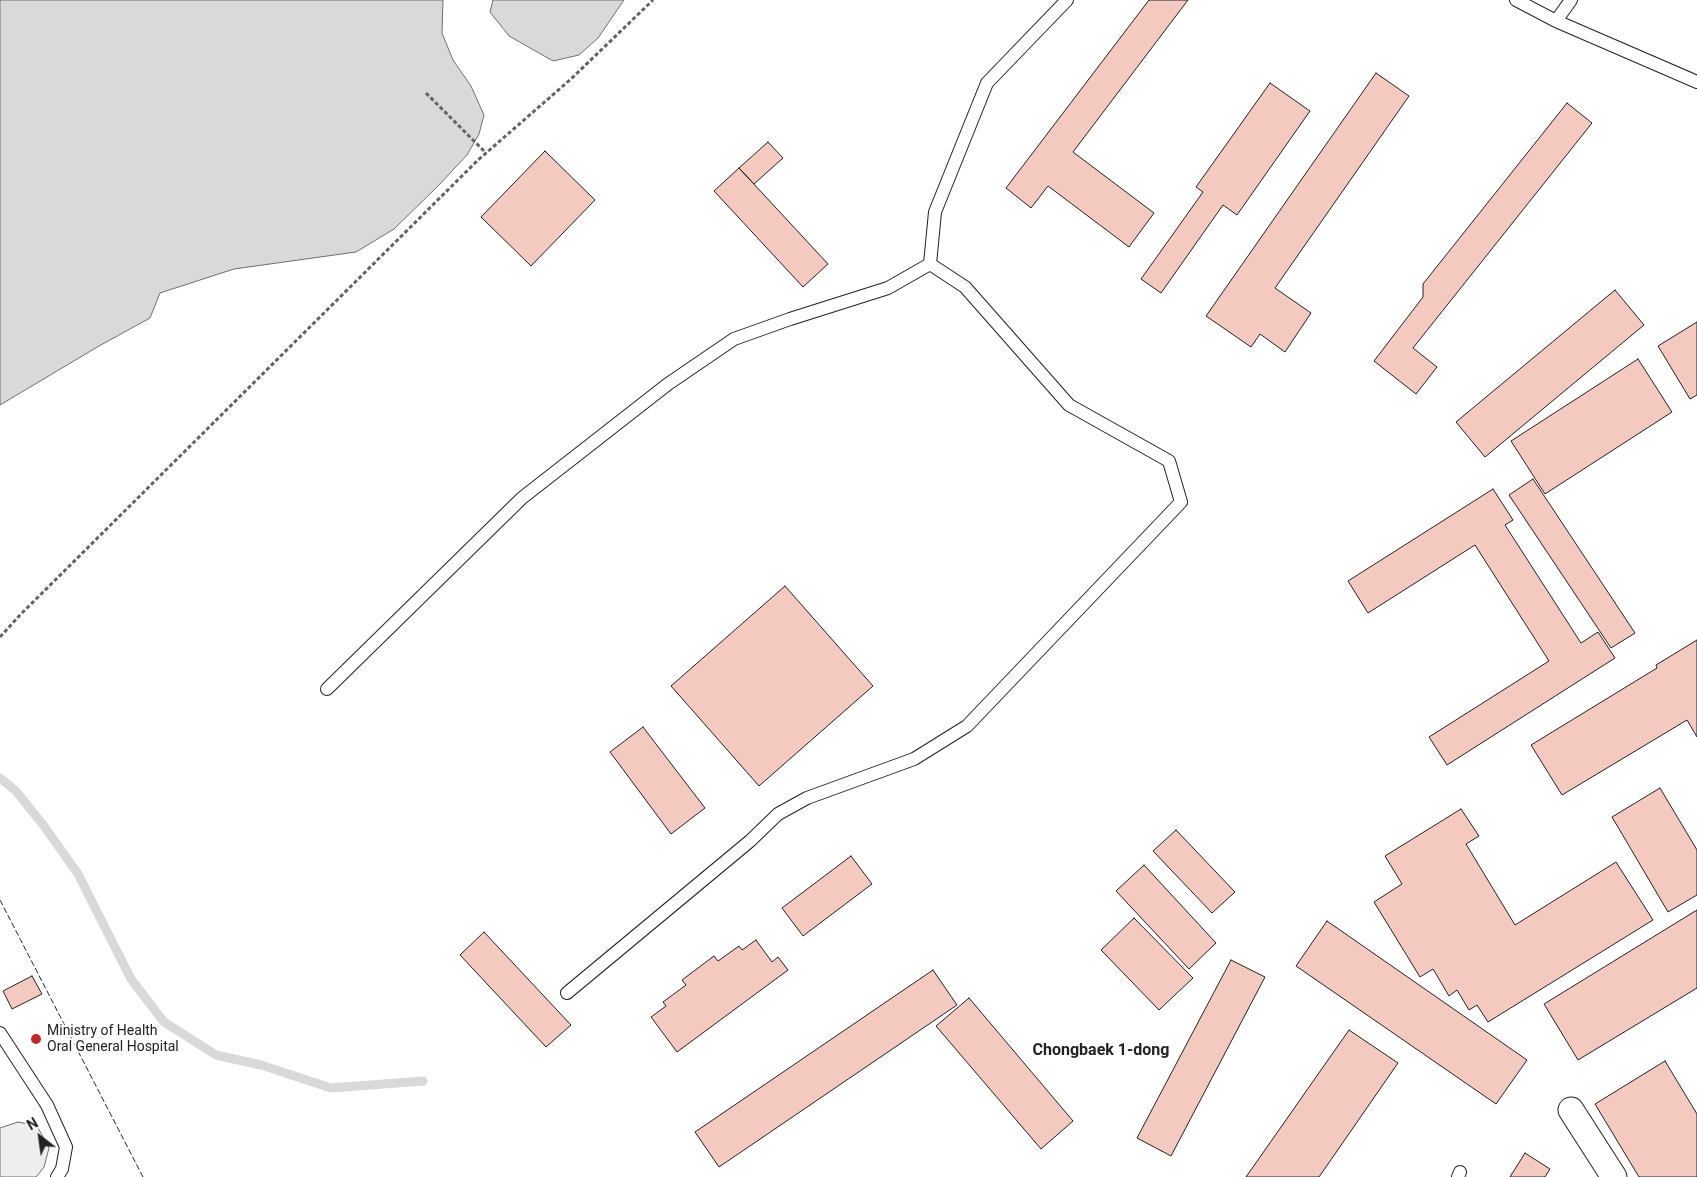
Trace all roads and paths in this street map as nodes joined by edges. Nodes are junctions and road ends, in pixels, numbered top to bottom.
1 (653, 0) edge
2 (1067, 0) edge
3 (1516, 0) edge
4 (1571, 0) edge
5 (1556, 21) junction
6 (1697, 82) edge
7 (426, 93) dead end
8 (486, 153) junction
9 (930, 264) junction
10 (0, 637) edge
11 (327, 689) dead end
12 (568, 994) dead end
13 (0, 1033) edge
14 (1572, 1110) dead end
15 (57, 1177) edge
16 (1614, 1177) edge

1 - 8 path
2 - 9 lane
3 - 5 lane
4 - 5 lane
5 - 6 lane
7 - 8 path
8 - 10 path
9 - 11 lane
9 - 12 lane
13 - 15 lane
14 - 16 street

